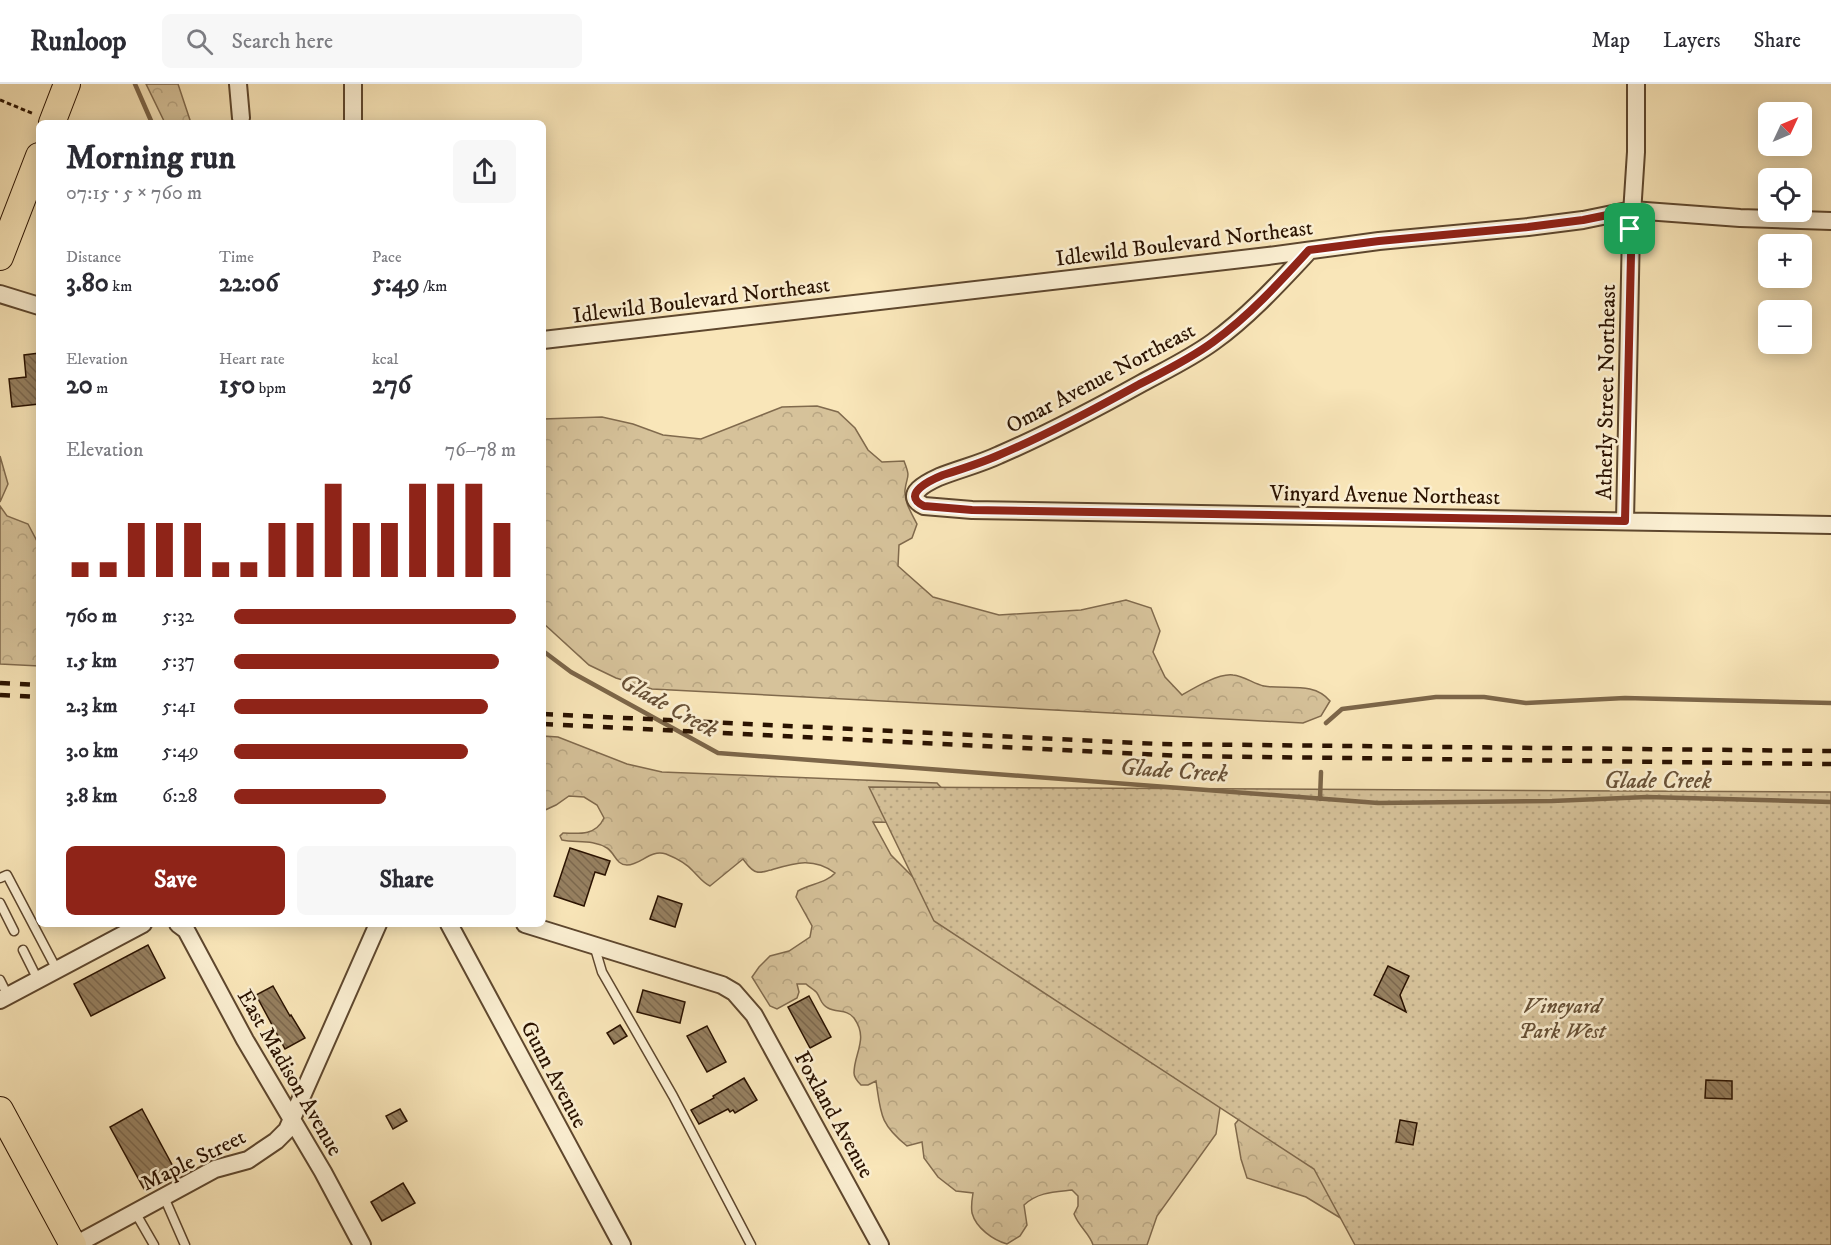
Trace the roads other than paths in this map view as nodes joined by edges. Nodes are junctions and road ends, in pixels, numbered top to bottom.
1 (67, 84) edge
2 (238, 84) edge
3 (353, 84) edge
4 (1636, 84) edge
5 (241, 118) dead end
6 (53, 120) edge
7 (353, 120) edge
8 (36, 162) edge
9 (1632, 210) junction
10 (1831, 221) edge
11 (5, 229) edge
12 (1309, 250) junction
13 (0, 257) edge
14 (0, 294) edge
15 (36, 305) edge
16 (546, 340) edge
17 (938, 507) joint
18 (1625, 521) junction
19 (1831, 525) edge
20 (0, 878) edge
21 (0, 903) edge
22 (137, 927) edge
23 (182, 927) edge
24 (377, 927) edge
25 (451, 927) edge
26 (535, 927) edge
27 (14, 931) dead end
28 (594, 945) junction
29 (23, 950) dead end
30 (57, 970) junction
31 (0, 980) edge
32 (38, 980) junction
33 (4, 998) edge
34 (0, 1110) edge
35 (292, 1121) junction
36 (164, 1197) junction
37 (135, 1212) junction
38 (147, 1232) junction
39 (74, 1245) edge
40 (144, 1245) edge
41 (154, 1245) edge
42 (185, 1245) edge
43 (362, 1245) edge
44 (622, 1245) edge
45 (751, 1245) edge
46 (880, 1245) edge

1 - 6 main road
2 - 5 street
3 - 7 street
4 - 9 street, Atherly Street Northeast
8 - 11 main road
9 - 10 street, Idlewild Boulevard Northeast
9 - 12 street, Idlewild Boulevard Northeast
9 - 18 street, Atherly Street Northeast
11 - 13 main road
12 - 16 street, Idlewild Boulevard Northeast
12 - 17 street, Omar Avenue Northeast
14 - 15 street
17 - 18 street, Vinyard Avenue Northeast
18 - 19 street, Vinyard Avenue Northeast
20 - 30 lane
21 - 27 lane
22 - 30 street
23 - 35 street, East Madison Avenue
24 - 35 street, Maple Street
25 - 44 street, Gunn Avenue
26 - 28 street
28 - 45 lane
28 - 46 street, Foxland Avenue
29 - 32 lane
30 - 32 street
31 - 33 lane
32 - 33 street
34 - 39 main road
35 - 36 street, Maple Street
35 - 43 street, East Madison Avenue
36 - 37 street, Maple Street
36 - 42 lane
37 - 38 lane
37 - 39 street, Maple Street
38 - 40 lane
38 - 41 lane

